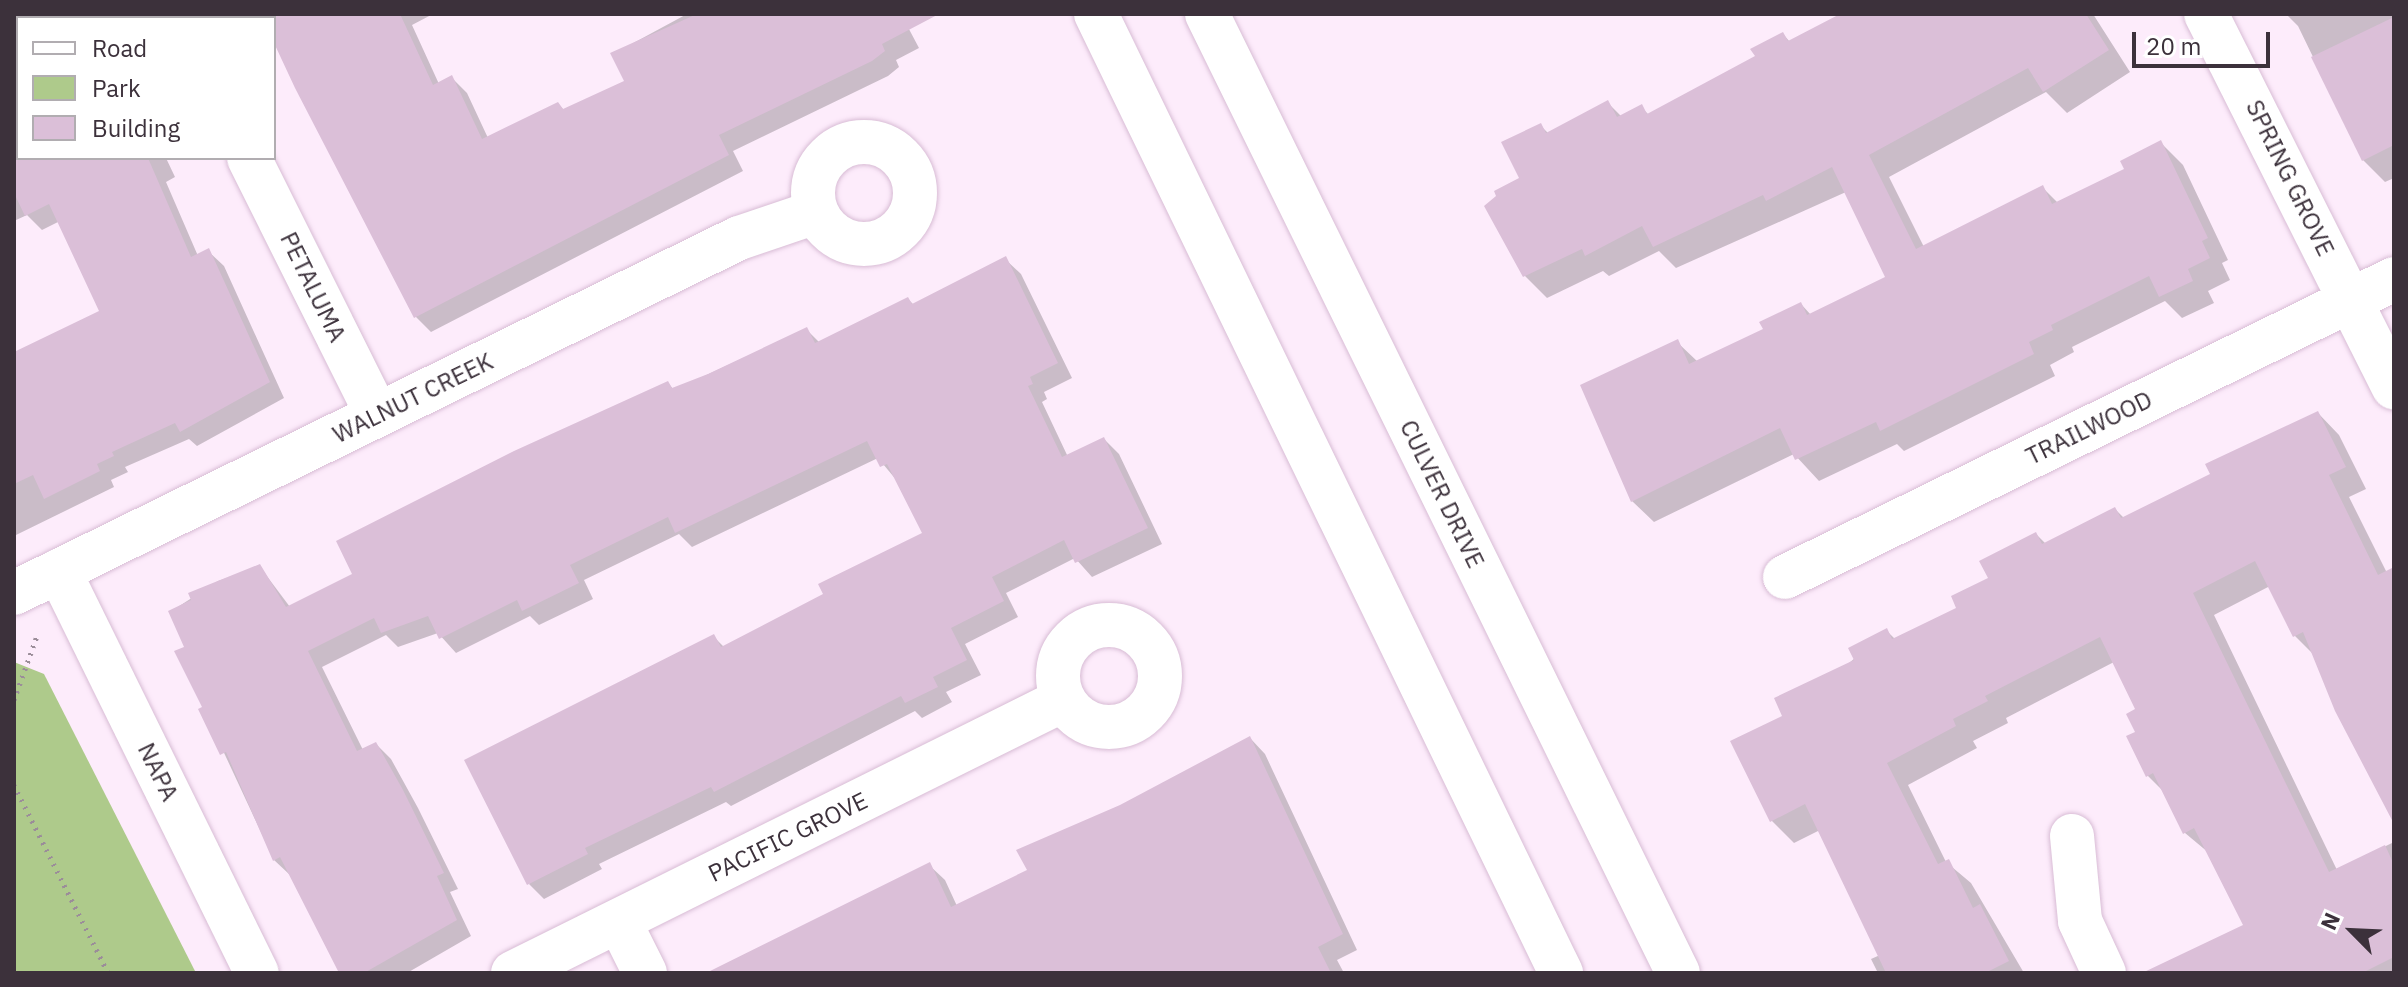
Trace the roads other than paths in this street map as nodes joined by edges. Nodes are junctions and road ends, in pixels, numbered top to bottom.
1 (1096, 14) edge
2 (1207, 14) edge
3 (2206, 14) edge
4 (250, 160) edge
5 (816, 212) dead end
6 (2394, 279) edge
7 (2350, 300) junction
8 (2394, 387) edge
9 (377, 415) junction
10 (59, 571) junction
11 (1785, 577) dead end
12 (14, 593) edge
13 (1063, 700) dead end
14 (2072, 836) dead end
15 (619, 921) junction
16 (257, 973) edge
17 (513, 973) edge
18 (645, 973) edge
19 (1561, 973) edge
20 (1678, 973) edge
21 (2104, 973) edge

1 - 19 street
2 - 20 street, CULVER DRIVE
3 - 7 street, SPRING GROVE
4 - 9 street, PETALUMA
5 - 9 street, WALNUT CREEK
6 - 7 street, TRAILWOOD
7 - 8 street, SPRING GROVE
7 - 11 street, TRAILWOOD
9 - 10 street, WALNUT CREEK
10 - 12 street, WALNUT CREEK
10 - 16 street, NAPA
13 - 15 street, PACIFIC GROVE
14 - 21 street
15 - 17 street, PACIFIC GROVE
15 - 18 street

